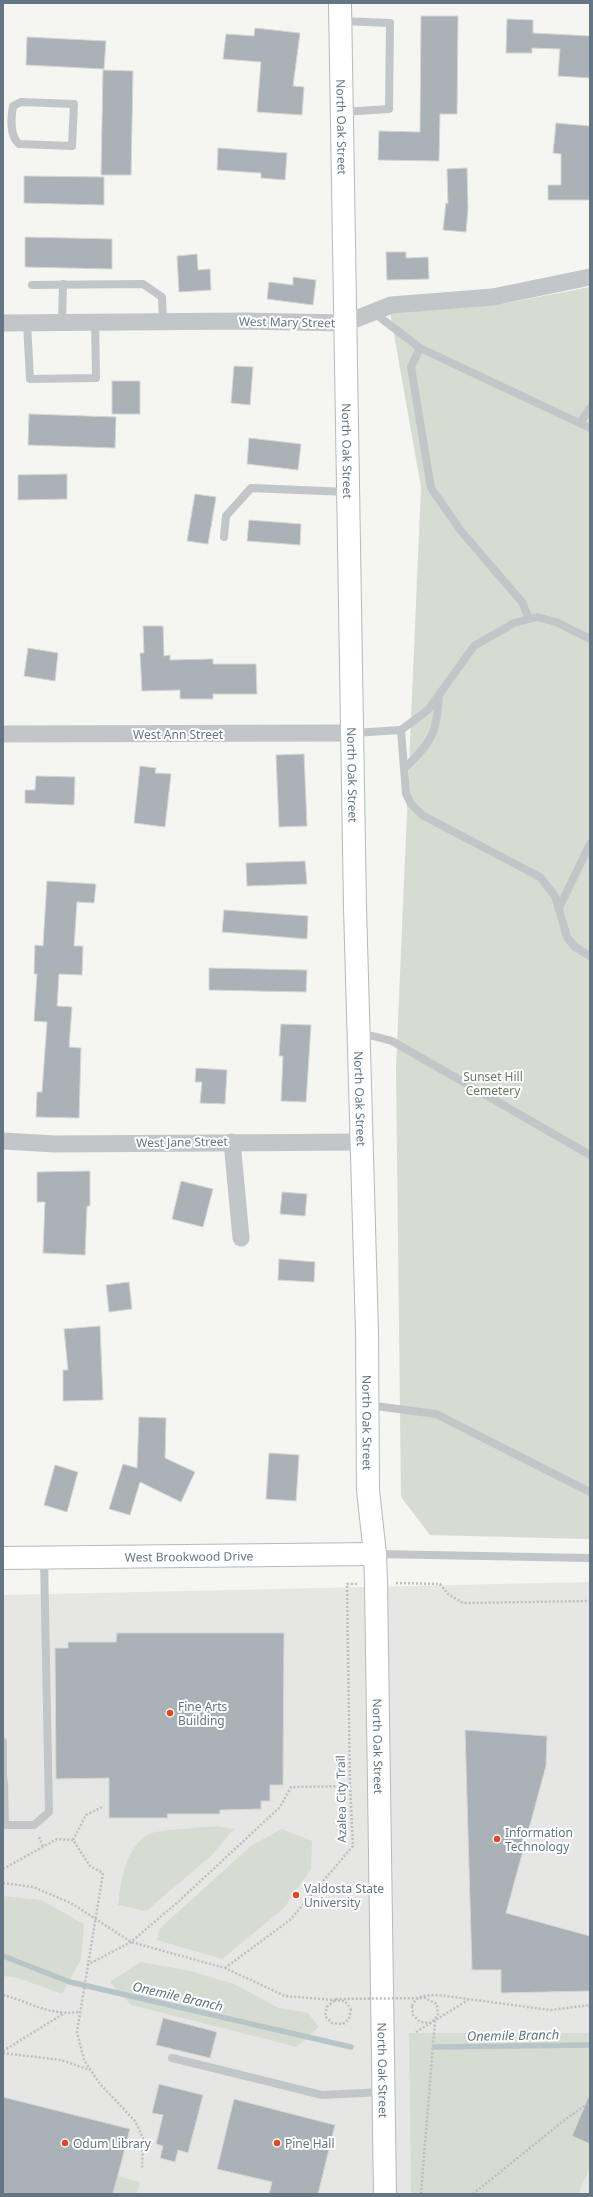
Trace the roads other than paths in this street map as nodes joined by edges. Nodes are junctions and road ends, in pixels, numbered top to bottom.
1 (341, 12) edge
2 (343, 112) junction
3 (7, 122) edge
4 (590, 277) edge
5 (63, 284) junction
6 (32, 285) dead end
7 (373, 312) junction
8 (62, 322) junction
9 (95, 322) junction
10 (163, 322) junction
11 (3, 323) edge
12 (27, 323) junction
13 (346, 323) junction
14 (420, 348) junction
15 (590, 408) edge
16 (580, 423) junction
17 (590, 428) edge
18 (349, 492) junction
19 (224, 537) dead end
20 (530, 619) junction
21 (590, 639) edge
22 (439, 695) junction
23 (401, 730) junction
24 (353, 733) junction
25 (3, 734) edge
26 (405, 768) junction
27 (590, 844) edge
28 (559, 908) junction
29 (590, 956) edge
30 (359, 1036) junction
31 (3, 1141) edge
32 (232, 1142) junction
33 (362, 1142) junction
34 (590, 1155) edge
35 (241, 1238) dead end
36 (367, 1405) junction
37 (590, 1492) edge
38 (376, 1554) junction
39 (3, 1558) edge
40 (44, 1558) junction
41 (590, 1558) edge
42 (3, 1742) edge
43 (4, 1782) edge
44 (4, 1825) edge
45 (172, 2058) dead end
46 (383, 2092) junction
47 (385, 2194) edge

1 - 2 main road, North Oak Street
1 - 2 lane
2 - 13 main road, North Oak Street
3 - 3 lane
4 - 7 street, West Mary Street
5 - 6 lane
5 - 8 lane
5 - 10 lane
7 - 13 street, West Mary Street
7 - 14 lane
8 - 9 street, West Mary Street
8 - 12 street, West Mary Street
9 - 10 street, West Mary Street
9 - 12 lane
10 - 13 street, West Mary Street
11 - 12 street, West Mary Street
13 - 18 main road, North Oak Street
14 - 16 lane
14 - 20 lane
15 - 16 lane
16 - 17 lane
18 - 19 lane
18 - 24 main road, North Oak Street
20 - 21 lane
20 - 22 lane
22 - 23 lane
22 - 26 lane
23 - 24 lane
23 - 26 lane
24 - 25 street, West Ann Street
24 - 30 main road, North Oak Street
26 - 28 lane
27 - 28 lane
28 - 29 lane
30 - 33 main road, North Oak Street
30 - 34 lane
31 - 32 street, West Jane Street
32 - 33 street, West Jane Street
32 - 35 street
33 - 36 main road, North Oak Street
36 - 37 lane
36 - 38 main road, North Oak Street
38 - 40 main road, West Brookwood Drive
38 - 41 lane
38 - 46 main road, North Oak Street
39 - 40 main road, West Brookwood Drive
40 - 44 lane
42 - 43 lane
43 - 44 lane
45 - 46 lane
46 - 47 main road, North Oak Street

